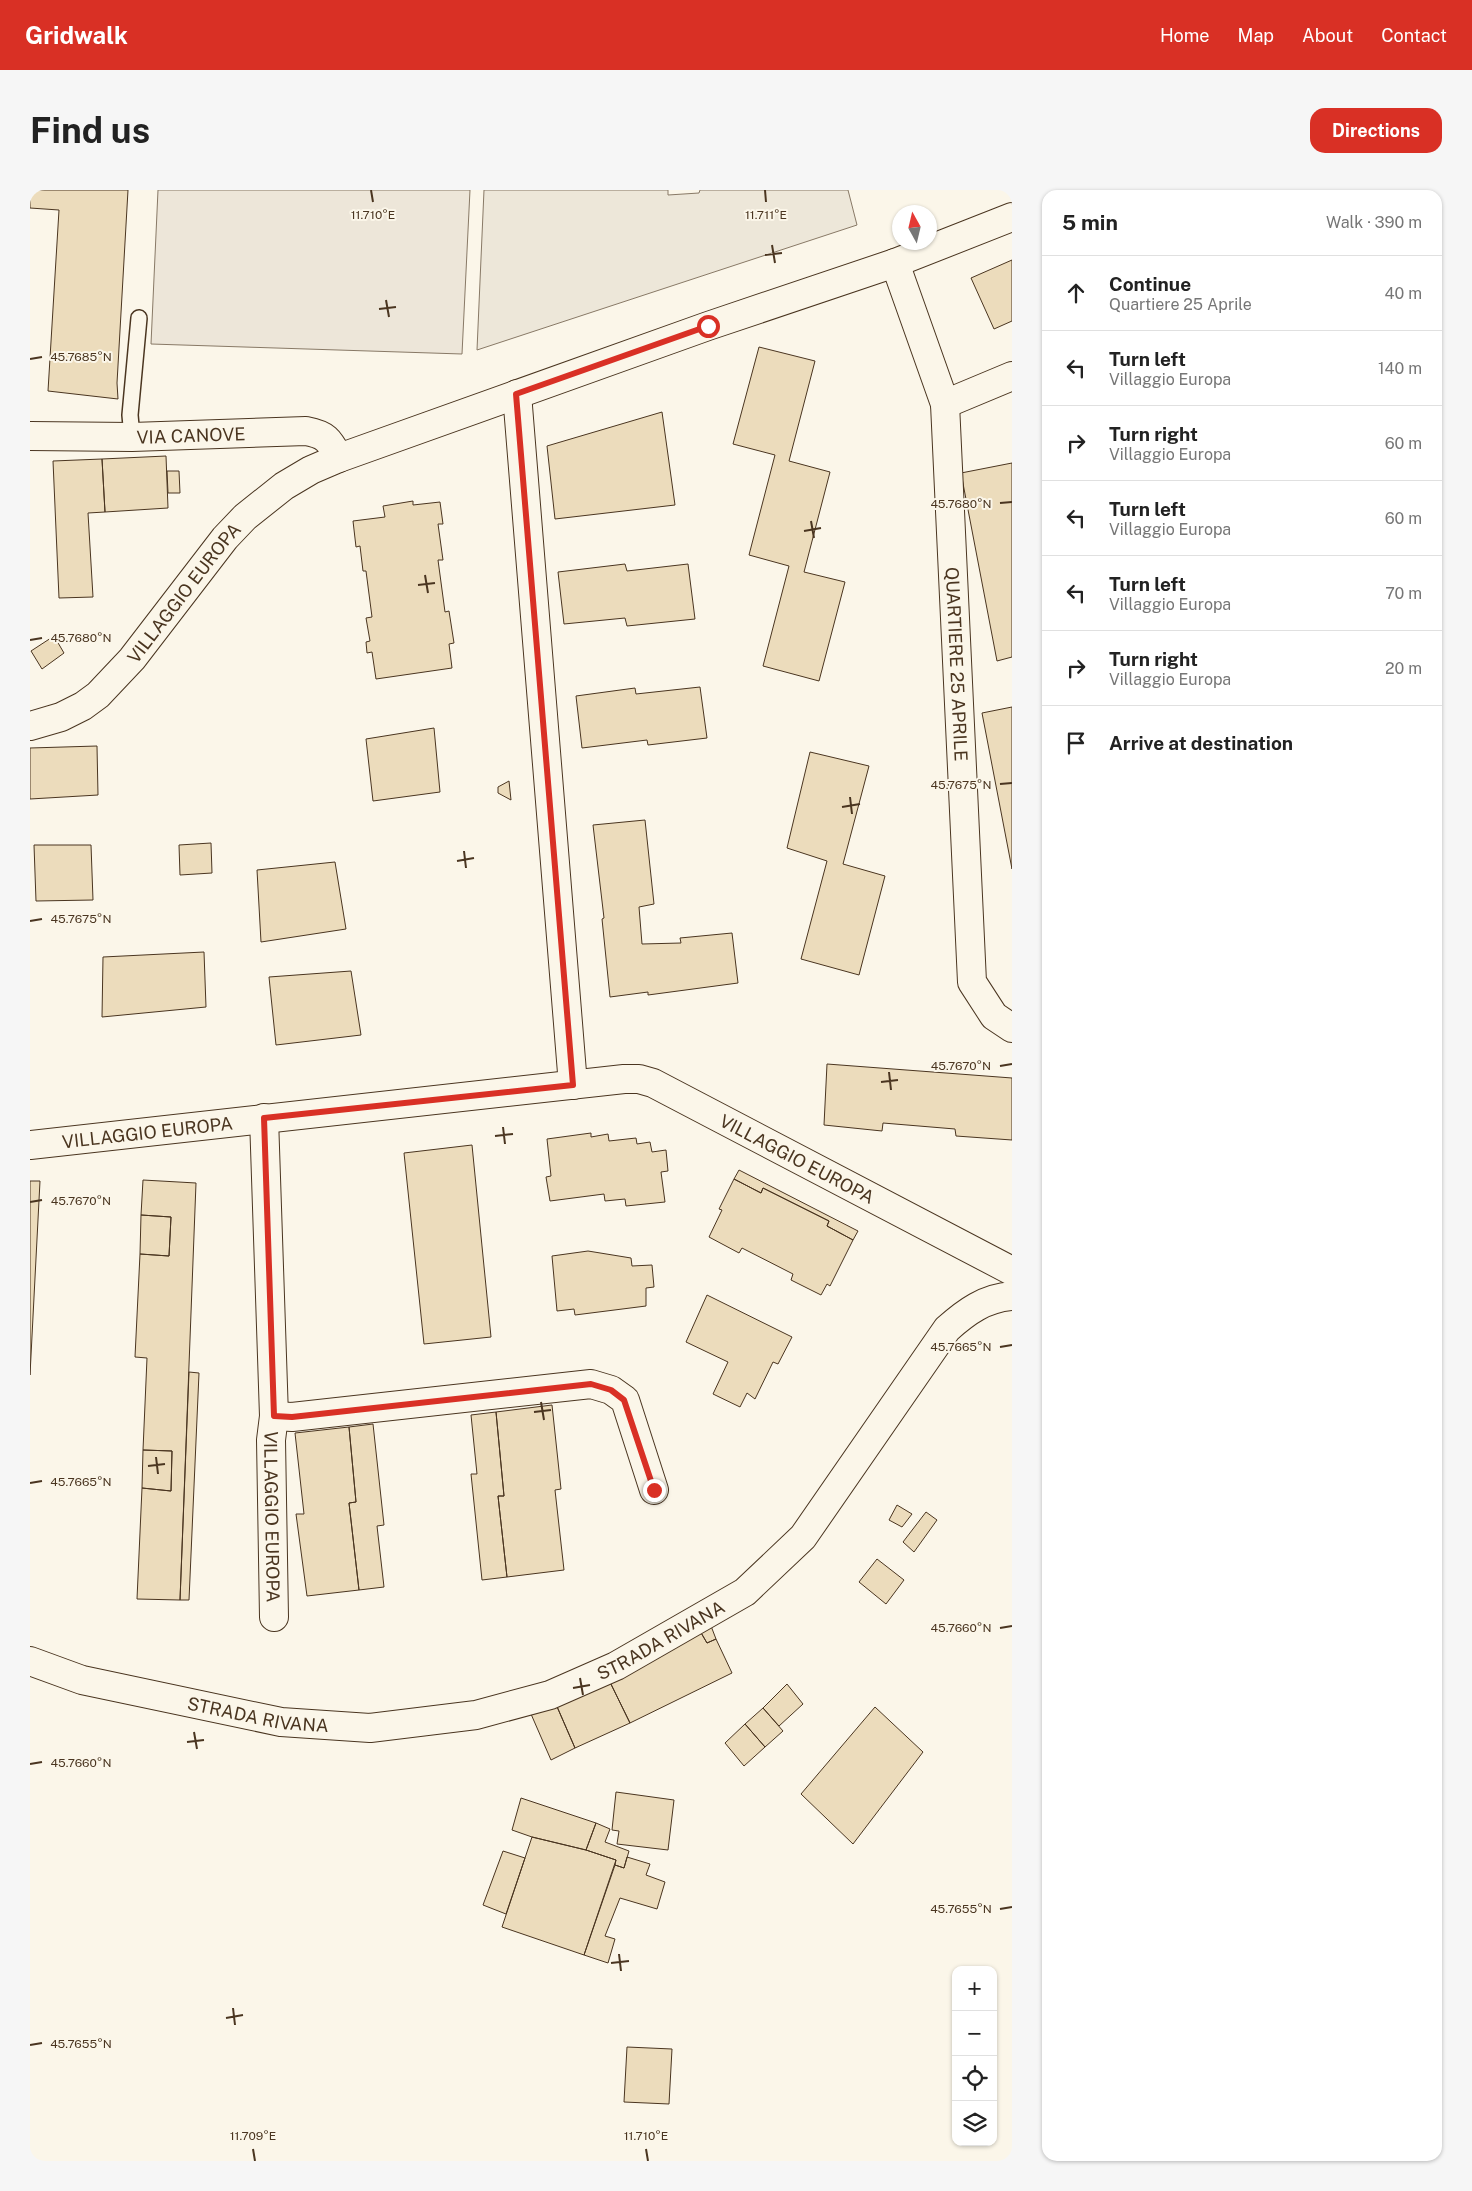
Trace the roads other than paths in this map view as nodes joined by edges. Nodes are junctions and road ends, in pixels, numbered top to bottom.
1 (1012, 217) edge
2 (895, 263) junction
3 (139, 318) dead end
4 (1012, 376) edge
5 (516, 394) junction
6 (945, 404) junction
7 (30, 436) edge
8 (132, 437) junction
9 (339, 458) junction
10 (30, 726) edge
11 (1012, 1028) edge
12 (573, 1085) junction
13 (264, 1118) junction
14 (30, 1145) edge
15 (1012, 1271) edge
16 (1012, 1296) edge
17 (274, 1416) junction
18 (654, 1490) dead end
19 (274, 1617) dead end
20 (30, 1660) edge

1 - 2 street
2 - 5 street
2 - 6 street, QUARTIERE 25 APRILE
3 - 8 lane
4 - 6 street
5 - 9 street
5 - 12 street
6 - 11 street, QUARTIERE 25 APRILE
7 - 8 street, VIA CANOVE
8 - 9 street, VIA CANOVE
9 - 10 street, VILLAGGIO EUROPA
12 - 13 street, VILLAGGIO EUROPA
12 - 15 street, VILLAGGIO EUROPA
13 - 14 street, VILLAGGIO EUROPA
13 - 17 street, VILLAGGIO EUROPA
16 - 20 street, STRADA RIVANA
17 - 18 street, VILLAGGIO EUROPA
17 - 19 street, VILLAGGIO EUROPA

